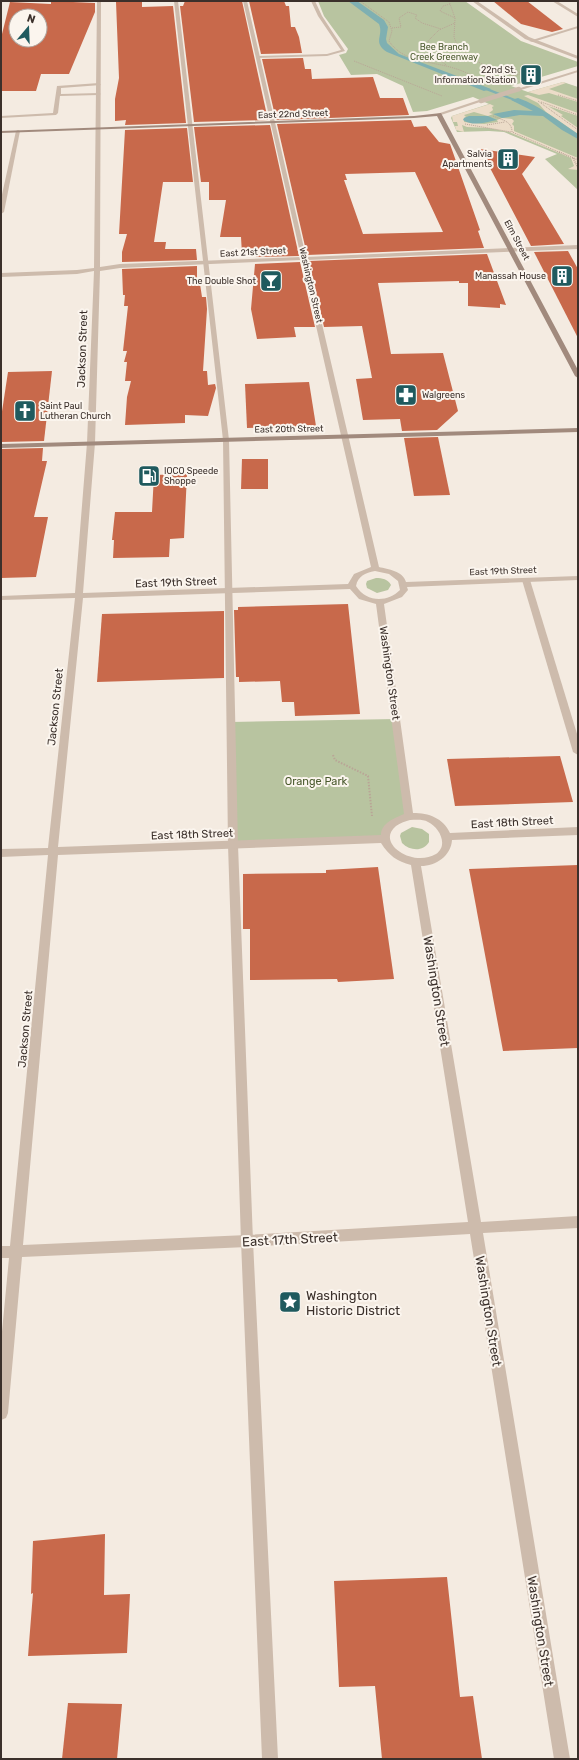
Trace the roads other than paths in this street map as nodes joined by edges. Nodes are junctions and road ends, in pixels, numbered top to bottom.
1 (99, 1) edge
2 (176, 1) edge
3 (245, 1) edge
4 (313, 1) edge
5 (474, 1) edge
6 (554, 1) edge
7 (578, 16) edge
8 (578, 27) edge
9 (532, 41) junction
10 (258, 57) junction
11 (578, 58) edge
12 (578, 71) edge
13 (99, 84) junction
14 (99, 94) junction
15 (58, 95) junction
16 (439, 114) junction
17 (1, 117) edge
18 (273, 122) junction
19 (190, 126) junction
20 (99, 129) junction
21 (18, 131) junction
22 (1, 132) edge
23 (1, 212) edge
24 (578, 247) edge
25 (512, 250) junction
26 (304, 259) junction
27 (207, 263) junction
28 (97, 269) junction
29 (1, 275) edge
30 (578, 376) edge
31 (578, 430) edge
32 (344, 437) junction
33 (226, 440) junction
34 (91, 443) junction
35 (1, 446) edge
36 (375, 569) junction
37 (578, 578) edge
38 (526, 580) junction
39 (404, 584) junction
40 (352, 586) junction
41 (228, 591) junction
42 (79, 596) junction
43 (1, 598) edge
44 (380, 601) junction
45 (578, 752) edge
46 (409, 816) junction
47 (578, 831) edge
48 (447, 837) junction
49 (384, 839) junction
50 (233, 845) junction
51 (53, 851) junction
52 (1, 853) edge
53 (416, 862) junction
54 (578, 1222) edge
55 (475, 1228) junction
56 (247, 1241) junction
57 (17, 1251) junction
58 (1, 1252) edge
59 (1, 1413) edge
60 (270, 1759) edge
61 (562, 1759) edge

1 - 13 street, Jackson Street
2 - 19 street
3 - 10 street, Washington Street
4 - 10 street
5 - 9 street
6 - 7 street
8 - 9 street
9 - 11 street
10 - 18 street, Washington Street
12 - 16 street, East 22nd Street, bridge
13 - 14 street, Jackson Street
13 - 15 street
14 - 15 street
14 - 20 street, Jackson Street
15 - 17 street
16 - 18 street, East 22nd Street
16 - 25 street, Elm Street
18 - 19 street, East 22nd Street
18 - 26 street, Washington Street
19 - 20 street, East 22nd Street
19 - 27 street
20 - 21 street, East 22nd Street
20 - 28 street, Jackson Street
21 - 22 street, East 22nd Street
21 - 23 street
24 - 25 street, East 21st Street
25 - 26 street, East 21st Street
25 - 30 street, Elm Street
26 - 27 street, East 21st Street
26 - 32 street, Washington Street
27 - 28 street, East 21st Street
27 - 33 street
28 - 29 street, East 21st Street
28 - 34 street, Jackson Street
31 - 32 street, East 20th Street
32 - 33 street, East 20th Street
32 - 36 street, Washington Street
33 - 34 street, East 20th Street
33 - 41 street
34 - 35 street, East 20th Street
34 - 42 street, Jackson Street
36 - 39 street
36 - 40 street
37 - 38 street, East 19th Street
38 - 39 street, East 19th Street
38 - 45 street
39 - 44 street
40 - 41 street, East 19th Street
40 - 44 street
41 - 42 street, East 19th Street
41 - 50 street
42 - 43 street, East 19th Street
42 - 51 street, Jackson Street
44 - 46 street, Washington Street
46 - 48 street
46 - 49 street
47 - 48 street, East 18th Street
48 - 53 street
49 - 50 street, East 18th Street
49 - 53 street
50 - 51 street, East 18th Street
50 - 56 street
51 - 52 street, East 18th Street
51 - 57 street, Jackson Street
53 - 55 street, Washington Street
54 - 55 street, East 17th Street
55 - 56 street, East 17th Street
55 - 61 street, Washington Street
56 - 57 street, East 17th Street
56 - 60 street
57 - 58 street, East 17th Street
57 - 59 street, Jackson Street

